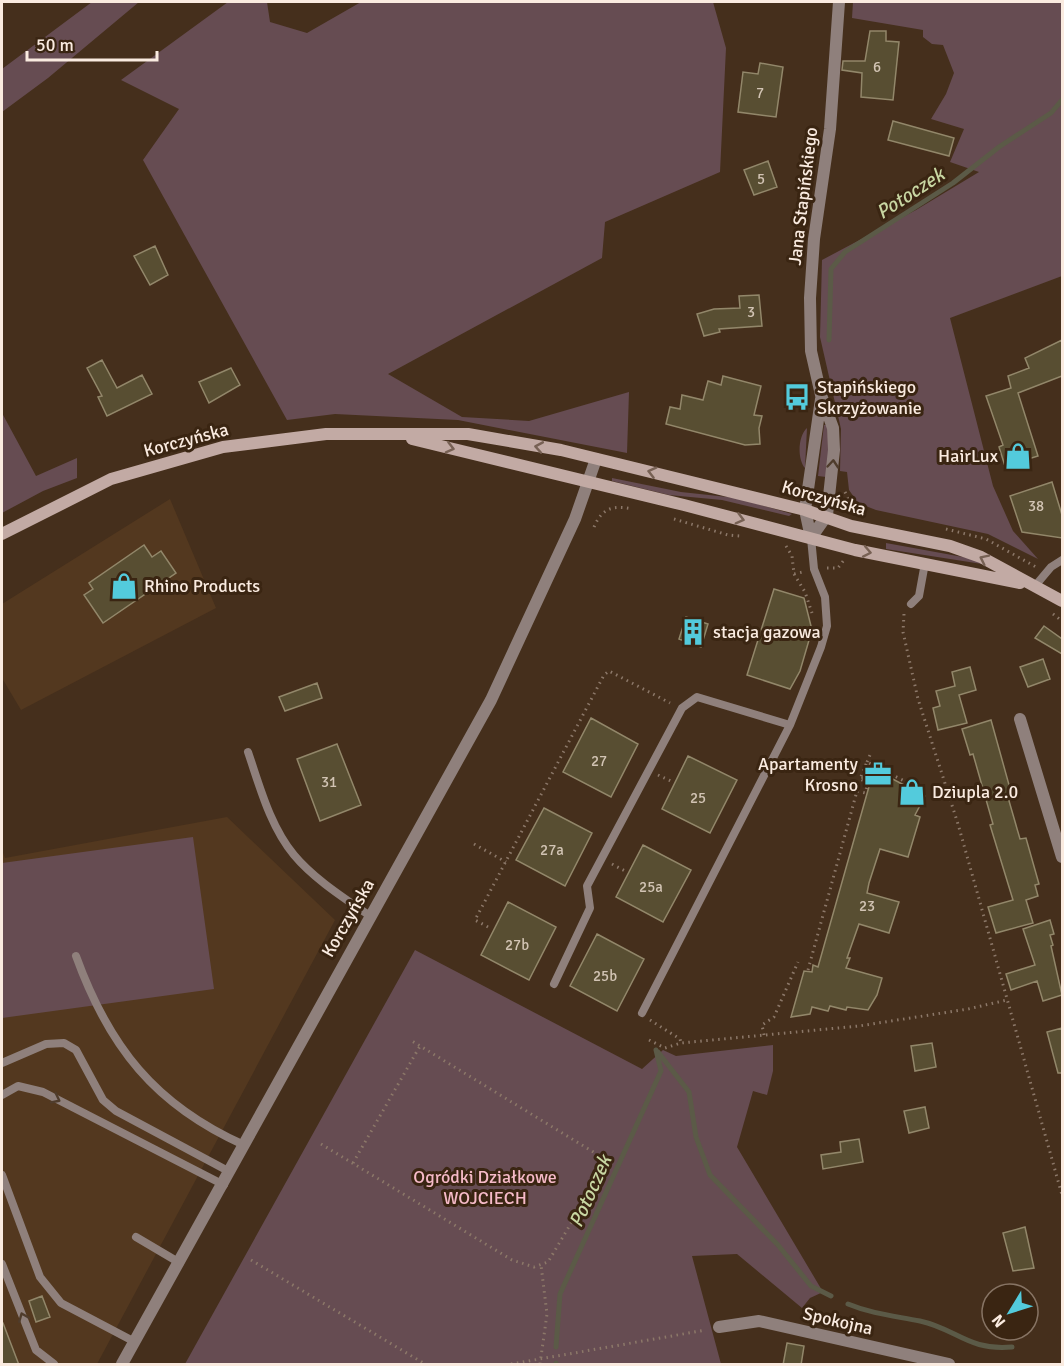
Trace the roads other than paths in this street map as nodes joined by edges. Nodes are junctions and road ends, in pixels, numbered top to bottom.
1 (839, 2) edge
2 (821, 395) junction
3 (394, 434) junction
4 (596, 459) junction
5 (590, 482) junction
6 (805, 510) junction
7 (827, 515) junction
8 (2, 534) edge
9 (811, 538) junction
10 (1062, 560) edge
11 (925, 563) junction
12 (1035, 586) junction
13 (1062, 601) edge
14 (911, 604) road end
15 (1020, 719) dead end
16 (789, 725) junction
17 (248, 752) dead end
18 (1062, 857) edge
19 (370, 915) junction
20 (76, 956) dead end
21 (554, 984) dead end
22 (642, 1012) road end
23 (2, 1063) edge
24 (2, 1095) edge
25 (244, 1144) junction
26 (230, 1172) junction
27 (2, 1175) edge
28 (224, 1185) junction
29 (136, 1237) dead end
30 (180, 1263) junction
31 (2, 1264) edge
32 (719, 1327) road end
33 (135, 1342) junction
34 (54, 1365) edge
35 (122, 1365) edge
36 (949, 1365) edge

1 - 2 street, Jana Stapińskiego
2 - 6 street, Jana Stapińskiego
7 -> 2 street, Jana Stapińskiego
4 -> 3 main road, Korczyńska
3 -> 5 main road, Korczyńska
3 - 8 main road, Korczyńska
4 - 5 street, Korczyńska
6 -> 4 main road, Korczyńska
5 -> 9 main road, Korczyńska
5 - 19 street, Korczyńska
6 - 7 main road, Korczyńska
6 - 9 street, Jana Stapińskiego
7 - 9 street, Jana Stapińskiego
12 -> 7 main road, Korczyńska
9 -> 11 main road, Korczyńska
9 - 16 lane
10 - 12 lane
11 - 12 main road, Korczyńska
11 - 14 lane
12 - 13 main road, Korczyńska
15 - 18 street
16 - 21 lane
16 - 22 lane
17 - 19 lane
19 - 25 street, Korczyńska
20 - 25 lane
23 - 26 lane
24 -> 28 lane
25 - 26 street, Korczyńska
26 - 28 street, Korczyńska
27 - 33 lane
28 - 30 street, Korczyńska
29 - 30 lane
30 - 33 street, Korczyńska
34 -> 31 lane
32 - 36 street, Spokojna
33 - 35 street, Korczyńska

